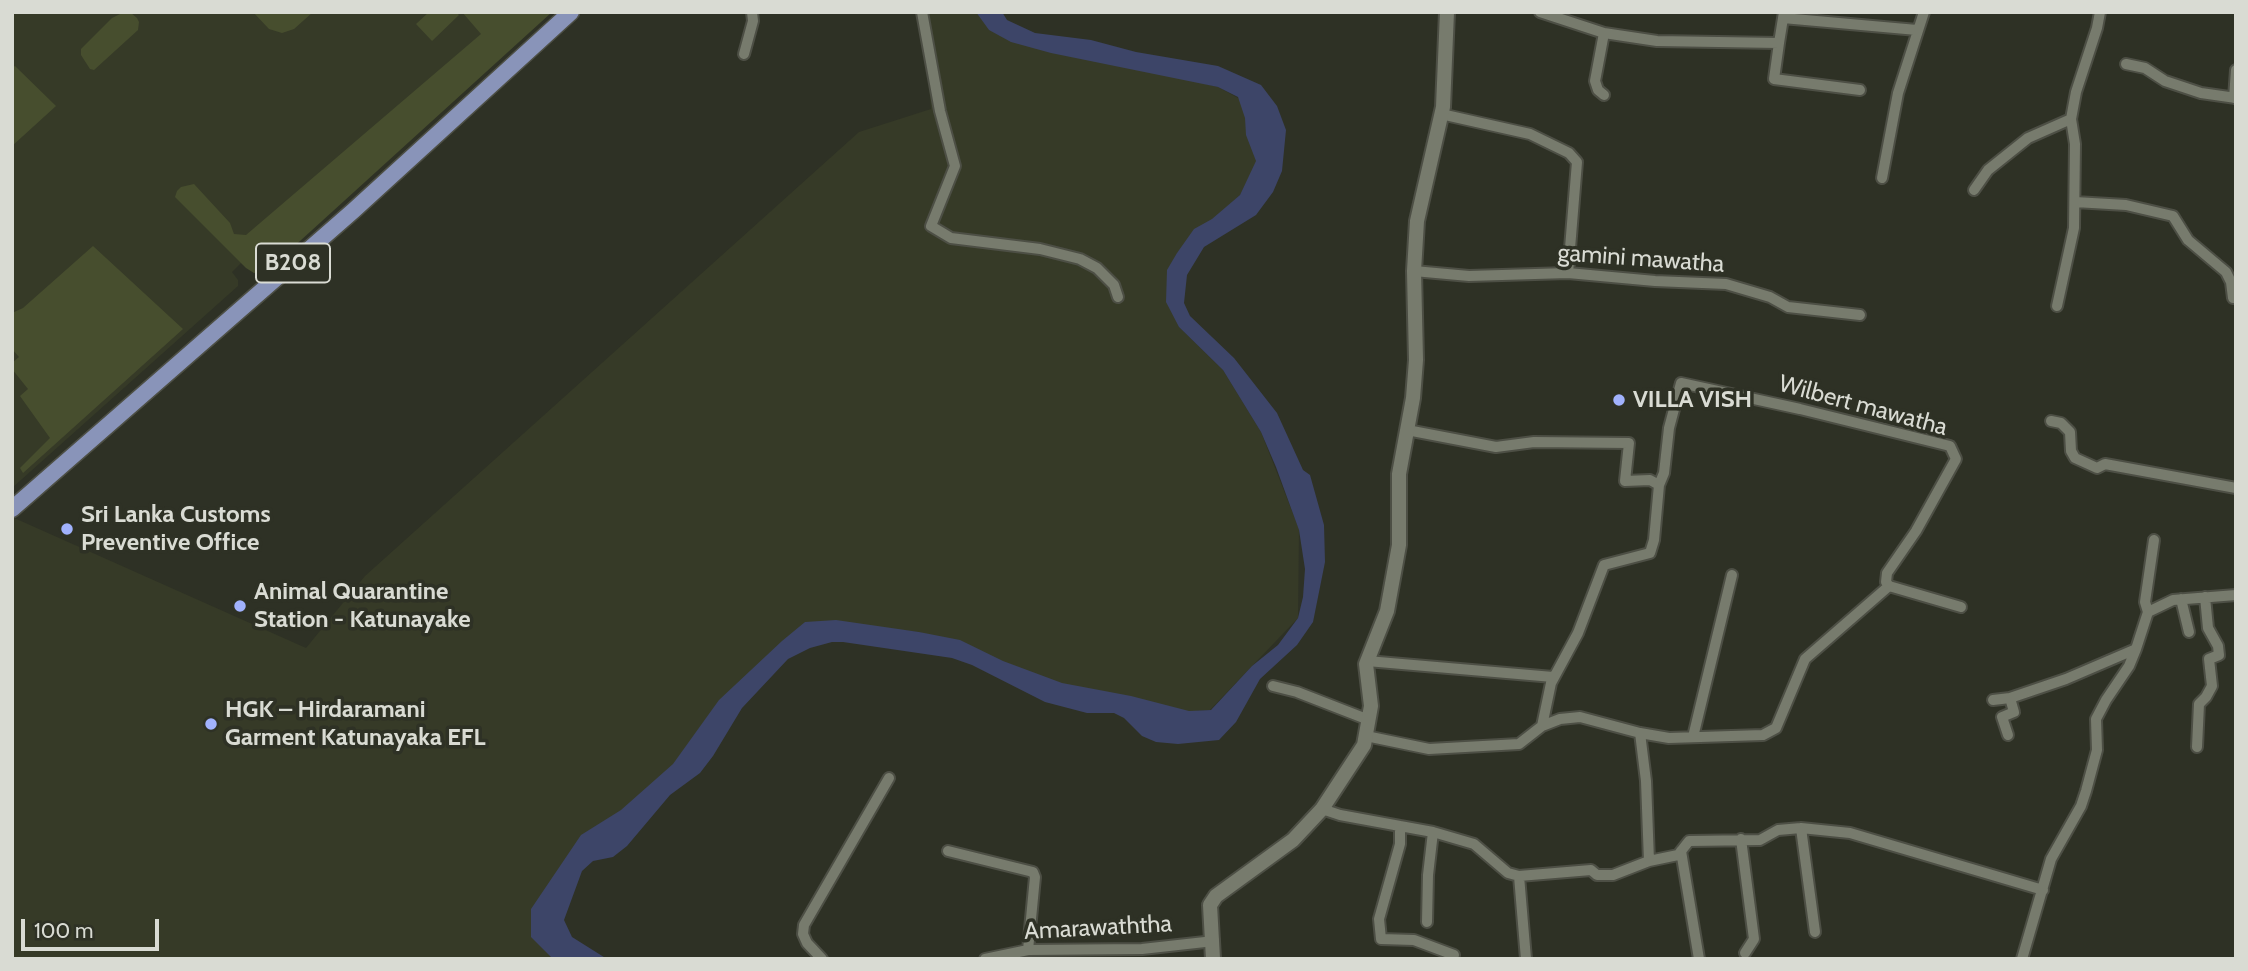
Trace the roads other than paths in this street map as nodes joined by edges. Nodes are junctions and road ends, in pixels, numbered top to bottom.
1 (571, 12) edge
2 (752, 12) edge
3 (922, 12) edge
4 (1447, 12) edge
5 (1540, 12) edge
6 (1924, 12) edge
7 (2100, 12) edge
8 (1783, 15) edge
9 (1917, 30) junction
10 (1604, 33) junction
11 (1779, 43) junction
12 (744, 54) dead end
13 (2126, 64) dead end
14 (2236, 70) edge
15 (1860, 90) dead end
16 (1604, 95) dead end
17 (2235, 98) edge
18 (1441, 114) junction
19 (2071, 119) junction
20 (1882, 178) dead end
21 (1974, 190) dead end
22 (2075, 202) junction
23 (1415, 271) junction
24 (1568, 272) junction
25 (1118, 297) dead end
26 (2233, 298) dead end
27 (2057, 306) dead end
28 (1860, 315) dead end
29 (2051, 422) dead end
30 (1407, 430) junction
31 (1659, 485) junction
32 (2236, 488) edge
33 (12, 509) edge
34 (2154, 540) dead end
35 (1732, 575) dead end
36 (1889, 586) junction
37 (2236, 595) edge
38 (2205, 597) junction
39 (2181, 599) junction
40 (1961, 607) dead end
41 (2148, 612) junction
42 (2189, 632) dead end
43 (2136, 649) junction
44 (1367, 661) junction
45 (1553, 677) junction
46 (1273, 686) dead end
47 (2010, 698) junction
48 (1993, 701) dead end
49 (1368, 720) junction
50 (1542, 726) junction
51 (1640, 733) junction
52 (2008, 735) dead end
53 (1366, 736) junction
54 (1693, 737) junction
55 (2197, 747) dead end
56 (889, 778) dead end
57 (1322, 809) junction
58 (1400, 826) junction
59 (1801, 828) junction
60 (1433, 832) junction
61 (1741, 839) junction
62 (948, 850) dead end
63 (1681, 851) junction
64 (1649, 861) junction
65 (1519, 876) junction
66 (2043, 890) junction
67 (1427, 922) dead end
68 (1815, 932) dead end
69 (1214, 941) junction
70 (1028, 950) junction
71 (1745, 953) dead end
72 (1454, 954) dead end
73 (822, 959) edge
74 (985, 959) edge
75 (1213, 959) edge
76 (1526, 959) edge
77 (1699, 959) edge
78 (2022, 959) edge

1 - 33 main road, B208
2 - 12 street
3 - 25 street
4 - 18 street
5 - 10 street
6 - 9 street
7 - 19 street
8 - 9 street
8 - 11 street
9 - 20 street
10 - 11 street
10 - 16 street
11 - 15 street
13 - 17 street
14 - 17 street
18 - 23 street
18 - 24 street
19 - 21 street
19 - 22 street
22 - 26 street
22 - 27 street
23 - 24 street, gamini mawatha
23 - 30 street
24 - 28 street, gamini mawatha
29 - 32 street
30 - 31 street
30 - 44 street
31 - 36 street, Wilbert mawatha
31 - 45 street
34 - 41 street
35 - 54 street
36 - 40 street
36 - 54 street
37 - 38 street
38 - 39 street
38 - 55 street
39 - 41 street
39 - 42 street
41 - 43 street
43 - 47 street
43 - 66 street
44 - 45 street
44 - 49 street
45 - 50 street
46 - 49 street
47 - 48 street
47 - 52 street
49 - 53 street
50 - 51 street
50 - 53 street
51 - 54 street
51 - 64 street
53 - 57 street
56 - 73 street
57 - 58 street
57 - 69 street
58 - 60 street
58 - 72 street
59 - 61 street
59 - 66 street
59 - 68 street
60 - 65 street
60 - 67 street
61 - 63 street
61 - 71 street
62 - 70 street
63 - 64 street
63 - 77 street
64 - 65 street
65 - 76 street
66 - 78 street
69 - 70 street, Amarawaththa
69 - 75 street
70 - 74 street, Amarawaththa

